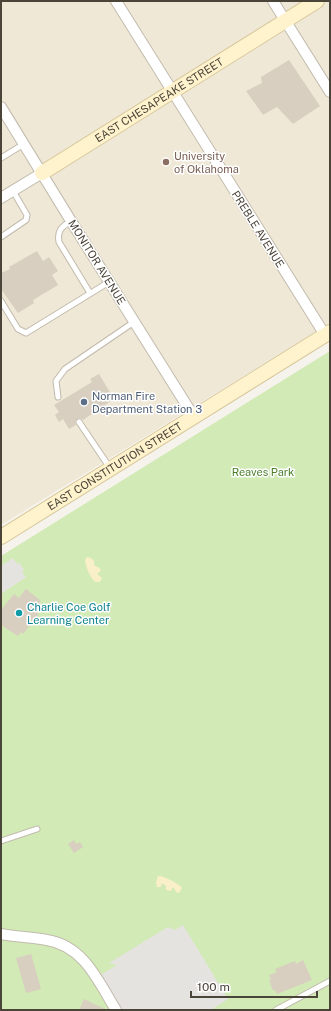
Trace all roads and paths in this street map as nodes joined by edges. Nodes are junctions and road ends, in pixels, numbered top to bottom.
1 (116, 1) edge
2 (273, 1) edge
3 (317, 1) edge
4 (286, 21) junction
5 (173, 92) junction
6 (330, 92) edge
7 (1, 107) edge
8 (24, 144) junction
9 (1, 158) edge
10 (42, 173) junction
11 (13, 191) junction
12 (1, 198) edge
13 (71, 221) junction
14 (1, 237) edge
15 (109, 282) junction
16 (90, 294) junction
17 (1, 301) edge
18 (134, 322) junction
19 (327, 334) edge
20 (58, 397) dead end
21 (194, 416) junction
22 (80, 422) dead end
23 (110, 469) junction
24 (1, 537) edge
25 (37, 829) dead end
26 (1, 841) edge
27 (1, 934) edge
28 (330, 981) edge
29 (116, 1010) edge
30 (276, 1010) edge

1 - 5 street, PREBLE AVENUE
2 - 4 street
3 - 4 main road, EAST CHESAPEAKE STREET
4 - 5 main road, EAST CHESAPEAKE STREET
4 - 6 street
5 - 10 main road, EAST CHESAPEAKE STREET
5 - 19 street, PREBLE AVENUE
7 - 8 street, MONITOR AVENUE
8 - 9 lane
8 - 10 street, MONITOR AVENUE
10 - 11 street, EAST CHESAPEAKE STREET
10 - 13 street, MONITOR AVENUE
11 - 12 street, EAST CHESAPEAKE STREET
11 - 14 lane
13 - 15 street, MONITOR AVENUE
13 - 16 lane
15 - 16 lane
15 - 18 street, MONITOR AVENUE
16 - 17 lane
18 - 20 lane
18 - 21 street, MONITOR AVENUE
19 - 21 main road, EAST CONSTITUTION STREET
21 - 23 main road, EAST CONSTITUTION STREET
22 - 23 lane
23 - 24 main road, EAST CONSTITUTION STREET
25 - 26 lane
27 - 29 street
28 - 30 lane

